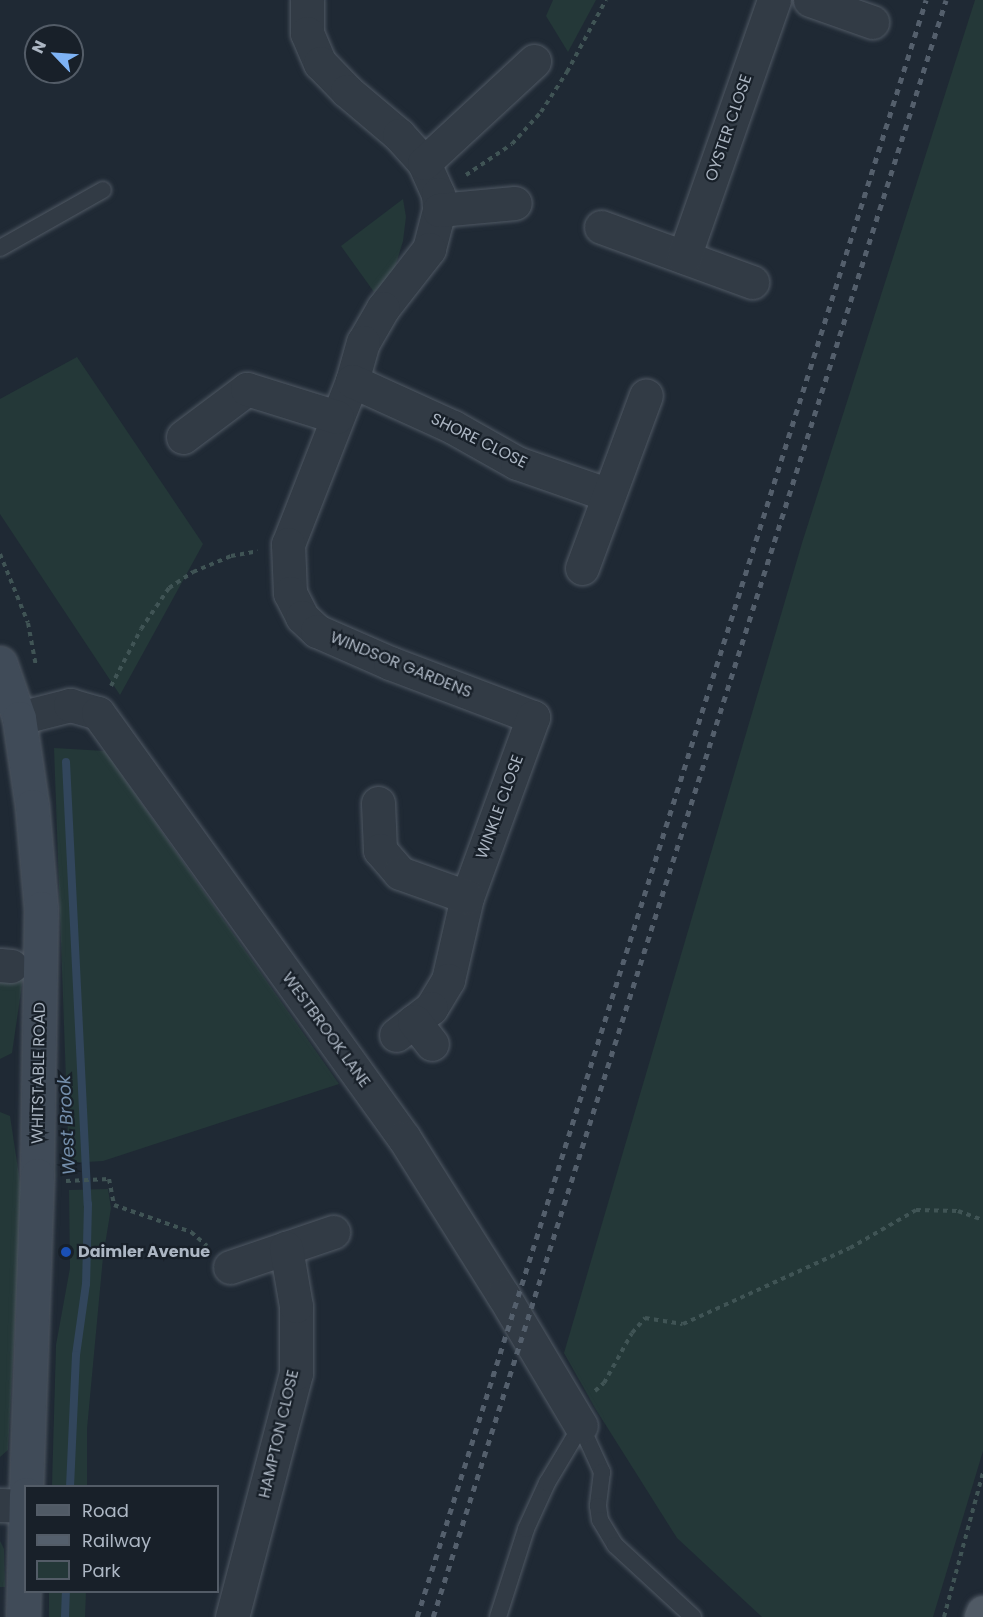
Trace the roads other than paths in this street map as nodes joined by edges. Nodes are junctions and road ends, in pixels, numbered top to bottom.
1 (307, 0) edge
2 (774, 0) edge
3 (810, 0) edge
4 (872, 22) dead end
5 (534, 61) dead end
6 (424, 163) junction
7 (103, 190) dead end
8 (515, 203) dead end
9 (439, 210) junction
10 (601, 227) dead end
11 (0, 248) edge
12 (684, 257) junction
13 (752, 282) dead end
14 (352, 381) junction
15 (646, 395) dead end
16 (337, 417) junction
17 (183, 437) dead end
18 (609, 495) junction
19 (582, 568) dead end
20 (0, 663) edge
21 (32, 714) junction
22 (533, 717) joint
23 (378, 803) dead end
24 (466, 897) junction
25 (414, 1033) dead end
26 (333, 1233) dead end
27 (286, 1248) junction
28 (230, 1267) road end
29 (576, 1418) junction
30 (26, 1485) edge
31 (0, 1505) edge
32 (24, 1506) edge
33 (24, 1562) edge
34 (983, 1612) edge
35 (23, 1617) edge
36 (232, 1617) edge
37 (498, 1617) edge
38 (693, 1617) edge
39 (981, 1617) edge

1 - 6 street, WINDSOR GARDENS
2 - 12 street, OYSTER CLOSE
3 - 4 street
5 - 6 street
6 - 9 street, WINDSOR GARDENS
7 - 11 lane
8 - 9 street
9 - 14 street, WINDSOR GARDENS
10 - 12 street
12 - 13 street
14 - 16 street, WINDSOR GARDENS
14 - 18 street, SHORE CLOSE
15 - 18 street
16 - 17 street
16 - 22 street, WINDSOR GARDENS
18 - 19 street
20 - 21 main road, WHITSTABLE ROAD
21 - 29 street, WESTBROOK LANE
21 - 30 main road, WHITSTABLE ROAD
22 - 24 street, WINKLE CLOSE
23 - 24 street
24 - 25 street, WINKLE CLOSE
26 - 27 street
27 - 28 street
27 - 36 street, HAMPTON CLOSE
29 - 37 lane
29 - 38 lane
31 - 32 street
33 - 35 main road
34 - 39 main road

